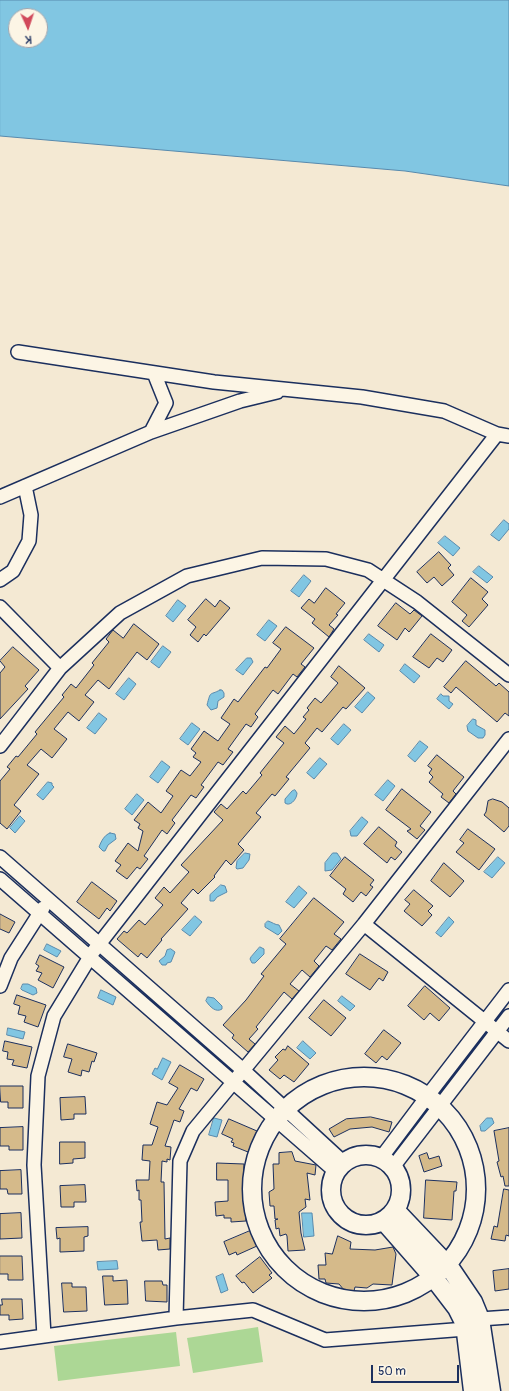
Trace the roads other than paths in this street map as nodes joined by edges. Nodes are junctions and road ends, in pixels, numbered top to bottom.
1 (18, 352) dead end
2 (154, 373) junction
3 (285, 389) junction
4 (151, 432) junction
5 (503, 435) edge
6 (25, 486) junction
7 (0, 497) edge
8 (0, 580) edge
9 (384, 580) junction
10 (0, 607) edge
11 (60, 668) junction
12 (509, 675) edge
13 (509, 739) edge
14 (0, 746) edge
15 (0, 857) edge
16 (0, 879) edge
17 (49, 901) junction
18 (38, 914) junction
19 (364, 924) junction
20 (99, 944) junction
21 (90, 957) junction
22 (0, 986) edge
23 (509, 990) edge
24 (509, 1016) edge
25 (485, 1022) junction
26 (497, 1031) junction
27 (509, 1041) edge
28 (243, 1070) junction
29 (233, 1082) junction
30 (433, 1103) junction
31 (280, 1114) junction
32 (387, 1163) junction
33 (339, 1167) junction
34 (390, 1215) junction
35 (448, 1266) junction
36 (434, 1278) junction
37 (509, 1317) edge
38 (176, 1318) junction
39 (473, 1324) junction
40 (44, 1336) junction
41 (0, 1342) edge
42 (472, 1391) edge
43 (492, 1391) edge

1 - 2 street
2 - 3 street
2 - 4 street
3 - 4 street
3 - 5 street
4 - 6 street
5 - 9 street
6 - 7 street
6 - 8 street
9 - 11 street
9 - 12 street
9 - 20 street
10 - 11 street
11 - 14 street
13 - 19 street
15 - 17 street
16 - 18 street
17 - 18 street
17 - 20 street
18 - 21 street
18 - 22 street
19 - 25 street
19 - 28 street
20 - 21 street
20 - 28 street
21 - 29 street
21 - 40 street
23 - 25 street
24 - 26 street
25 - 26 street
25 - 30 street
26 - 27 street
26 - 30 street
28 - 29 street
28 - 31 street
29 - 31 street
29 - 38 street
30 - 31 street
30 - 32 street
30 - 35 street
31 - 33 street
31 - 36 street
32 - 33 street
32 - 34 street
33 - 34 street
34 - 35 street
34 - 36 street
35 - 36 street
35 - 39 street
36 - 39 street
37 - 39 street
38 - 39 street
38 - 40 street
39 - 42 street
39 - 43 street
40 - 41 street

